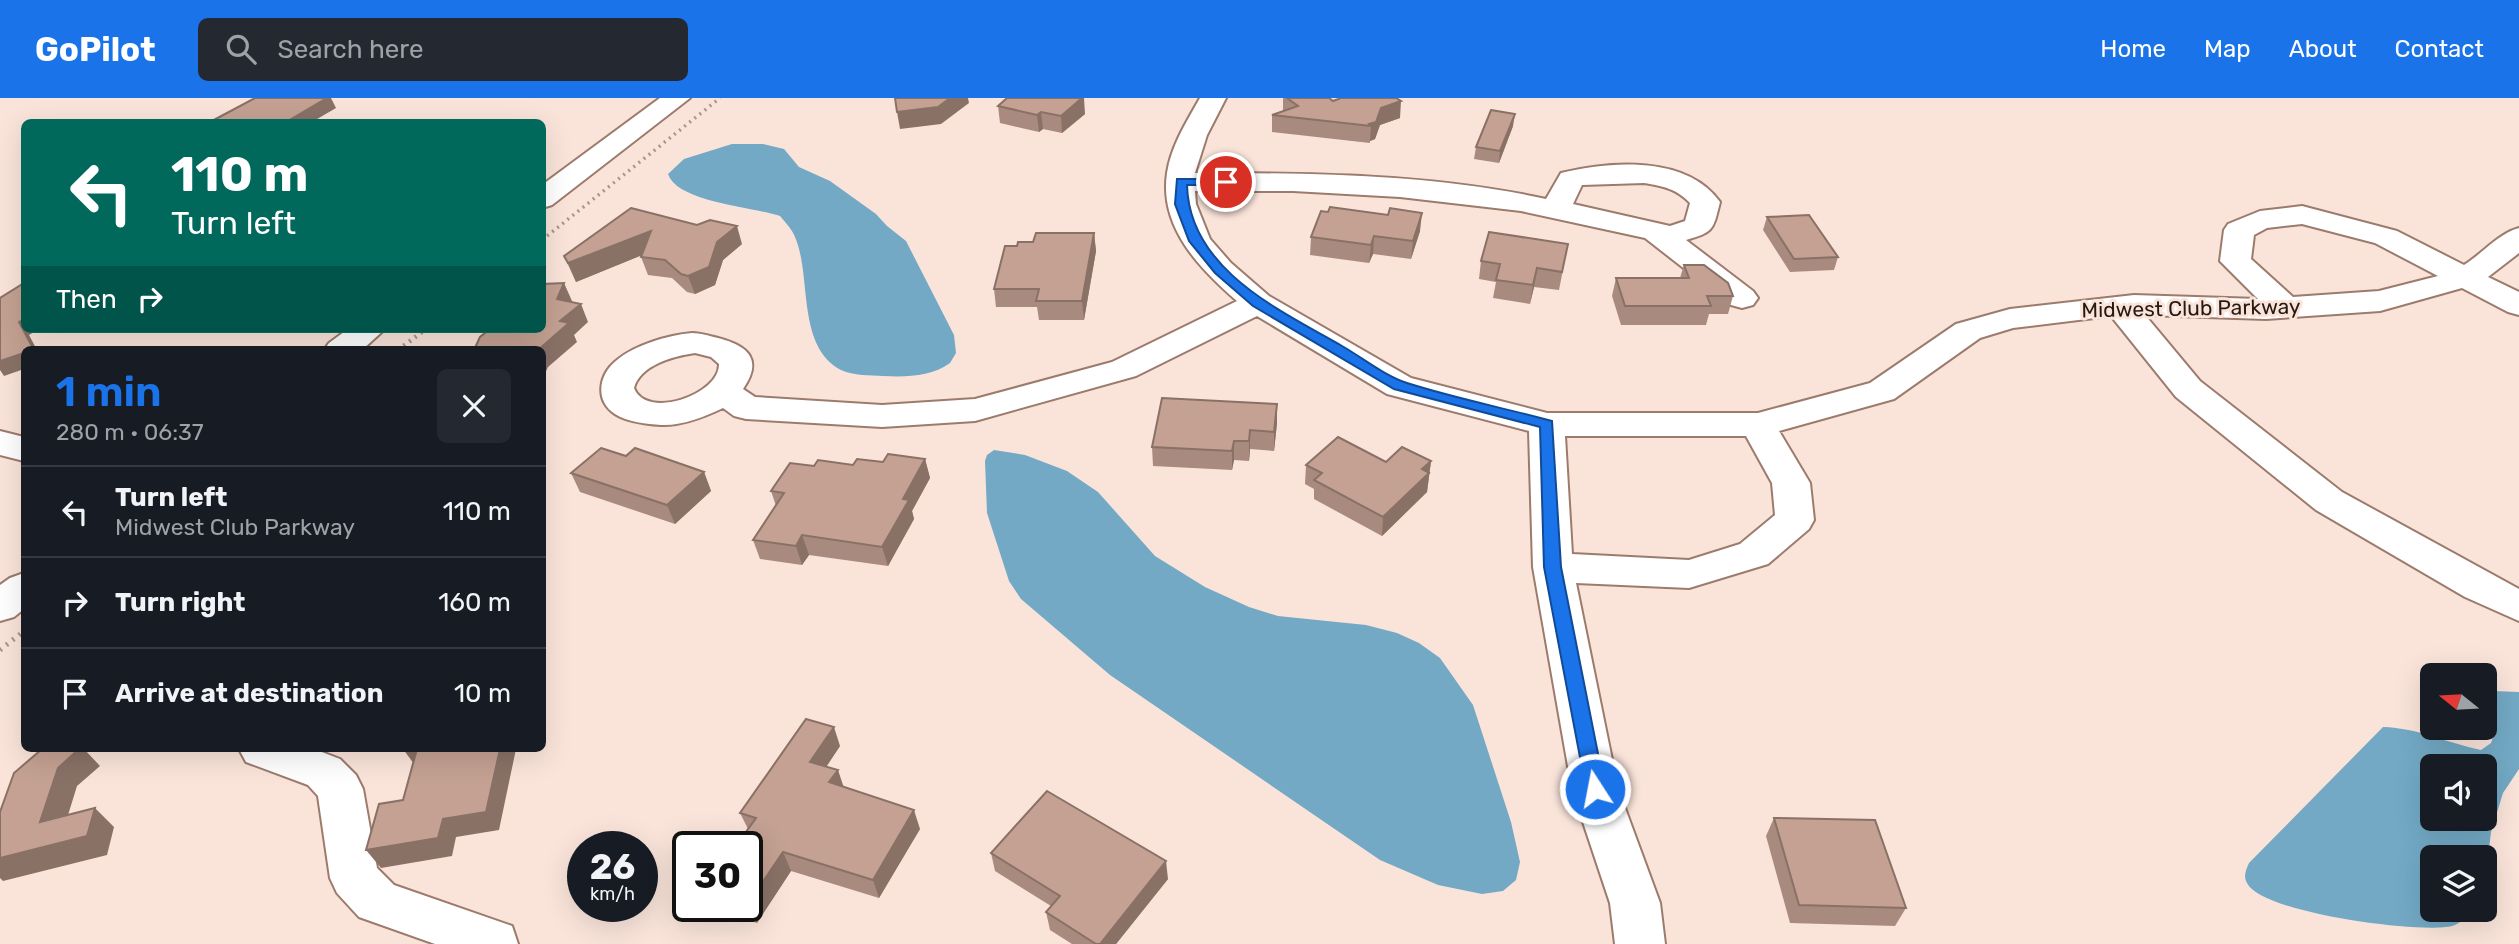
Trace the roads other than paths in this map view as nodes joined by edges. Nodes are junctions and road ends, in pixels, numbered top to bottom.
1 (677, 98) edge
2 (1213, 98) edge
3 (1181, 182) junction
4 (546, 196) edge
5 (1560, 202) junction
6 (1656, 232) junction
7 (2511, 255) edge
8 (2465, 278) junction
9 (1742, 298) dead end
10 (1258, 303) junction
11 (2120, 306) junction
12 (2519, 306) edge
13 (2286, 308) junction
14 (364, 333) edge
15 (346, 346) edge
16 (724, 392) dead end
17 (1547, 424) junction
18 (1758, 425) junction
19 (0, 443) edge
20 (21, 448) edge
21 (1553, 567) junction
22 (21, 589) edge
23 (0, 606) edge
24 (2519, 606) edge
25 (270, 752) edge
26 (494, 942) dead end
27 (1640, 944) edge

1 - 4 street
2 - 3 street, Midwest Club Parkway
3 - 5 street
3 - 10 street, Midwest Club Parkway
5 - 6 street
5 - 6 street
6 - 9 street
7 - 8 street, Midwest Club Parkway
8 - 12 street
8 - 13 street, Midwest Club Parkway
8 - 13 street
10 - 16 street
10 - 17 street, Midwest Club Parkway
11 - 13 street, Midwest Club Parkway
11 - 18 street, Midwest Club Parkway
11 - 24 street
14 - 15 street
17 - 18 street, Midwest Club Parkway
17 - 21 street
18 - 21 street
19 - 20 street
21 - 27 street
22 - 23 street
25 - 26 street

